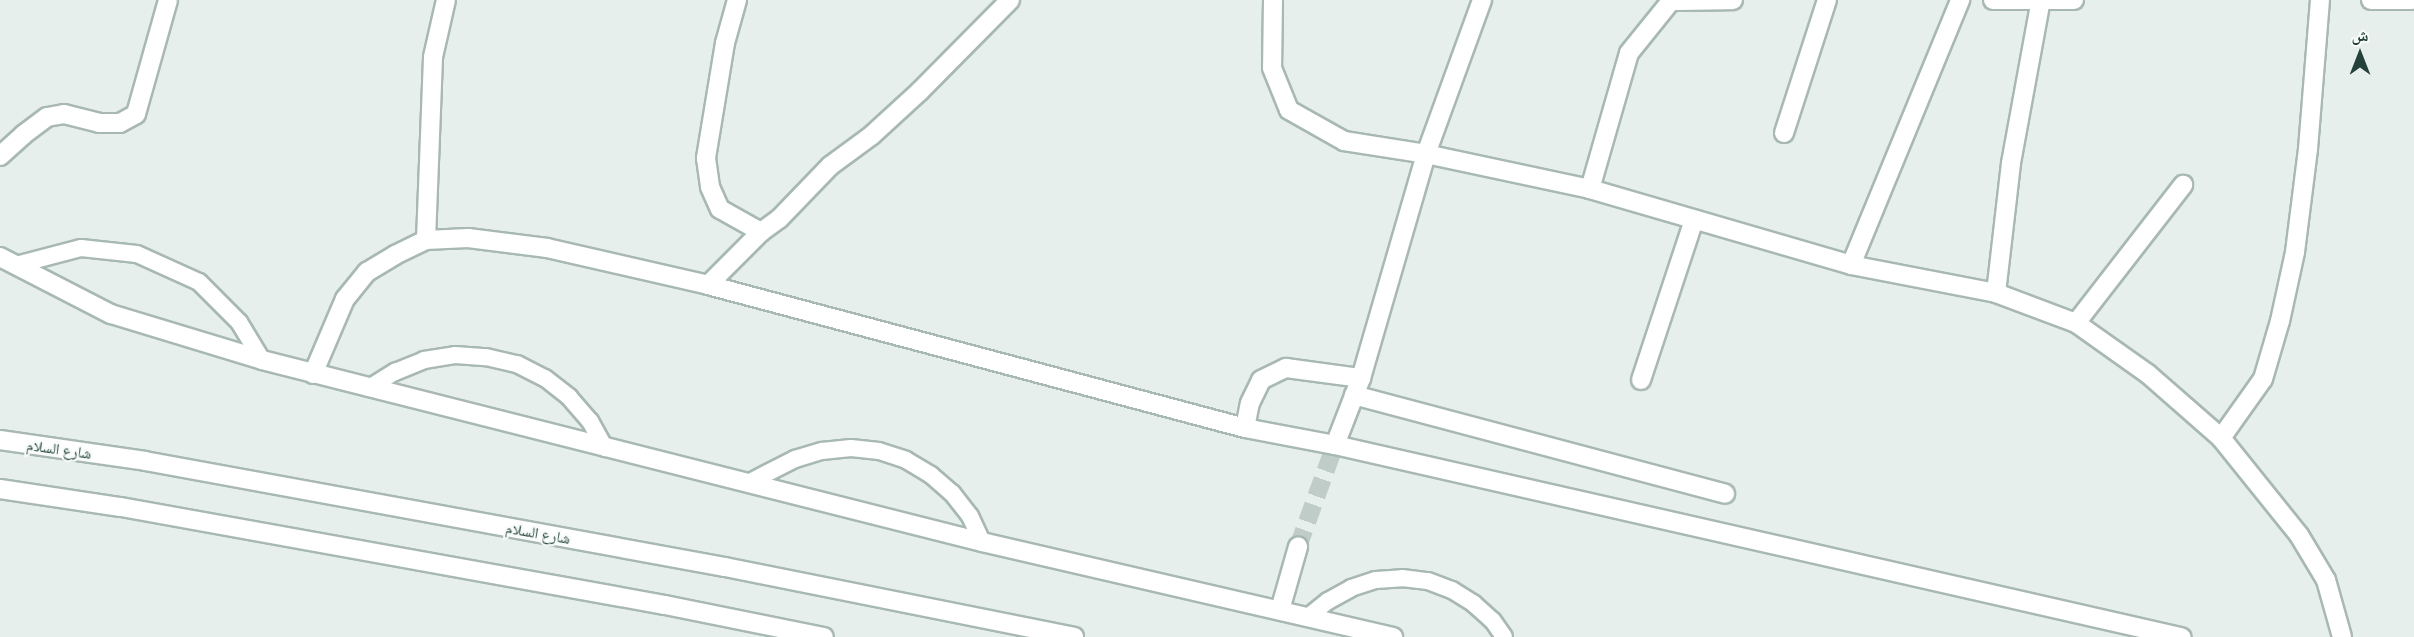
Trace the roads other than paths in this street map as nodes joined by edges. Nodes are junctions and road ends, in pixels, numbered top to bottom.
1 (168, 0) edge
2 (446, 0) edge
3 (737, 0) edge
4 (1010, 0) edge
5 (1273, 0) edge
6 (1482, 0) edge
7 (1671, 0) edge
8 (1733, 0) edge
9 (1827, 0) edge
10 (1960, 0) edge
11 (1993, 0) edge
12 (2041, 0) edge
13 (2074, 0) edge
14 (2320, 0) edge
15 (2371, 0) edge
16 (2412, 0) edge
17 (1784, 133) dead end
18 (1426, 154) junction
19 (0, 156) edge
20 (2183, 185) dead end
21 (1590, 189) junction
22 (1694, 220) junction
23 (760, 232) junction
24 (426, 240) junction
25 (8, 261) edge
26 (1851, 265) junction
27 (708, 285) junction
28 (1996, 293) junction
29 (2076, 323) junction
30 (262, 360) junction
31 (313, 374) junction
32 (1641, 380) dead end
33 (1357, 386) junction
34 (369, 388) junction
35 (1245, 428) junction
36 (2221, 438) junction
37 (0, 440) edge
38 (1335, 445) junction
39 (605, 448) junction
40 (748, 483) junction
41 (0, 489) edge
42 (1725, 494) dead end
43 (982, 542) junction
44 (1298, 547) tunnel mouth
45 (1280, 610) junction
46 (1308, 617) junction
47 (824, 637) edge
48 (1074, 637) edge
49 (1393, 637) edge
50 (1504, 637) edge
51 (2181, 637) edge
52 (2342, 637) edge

1 - 19 street
2 - 24 street
3 - 23 street
4 - 23 street
5 - 18 street
6 - 18 street
7 - 8 street
7 - 21 street
9 - 17 street
10 - 26 street
11 - 12 street
12 - 13 street
12 - 28 street
14 - 36 street
15 - 16 street
18 - 21 street
18 - 33 street
20 - 29 street
21 - 22 street
22 - 26 street
22 - 32 street
23 - 27 street
24 - 27 street
24 - 31 street
25 - 30 street
25 - 30 lane
26 - 28 street
27 - 35 street
28 - 29 street
29 - 36 street
30 - 31 street
31 - 34 street
33 - 35 street
33 - 38 street
33 - 42 street
34 - 39 street
34 - 39 lane
35 - 38 street
36 - 52 street
37 - 48 street, شارع السلام
38 - 51 street
39 - 40 street
40 - 43 street
40 - 43 lane
41 - 47 street
43 - 45 street
44 - 45 street
45 - 46 street
46 - 49 street
46 - 50 lane

